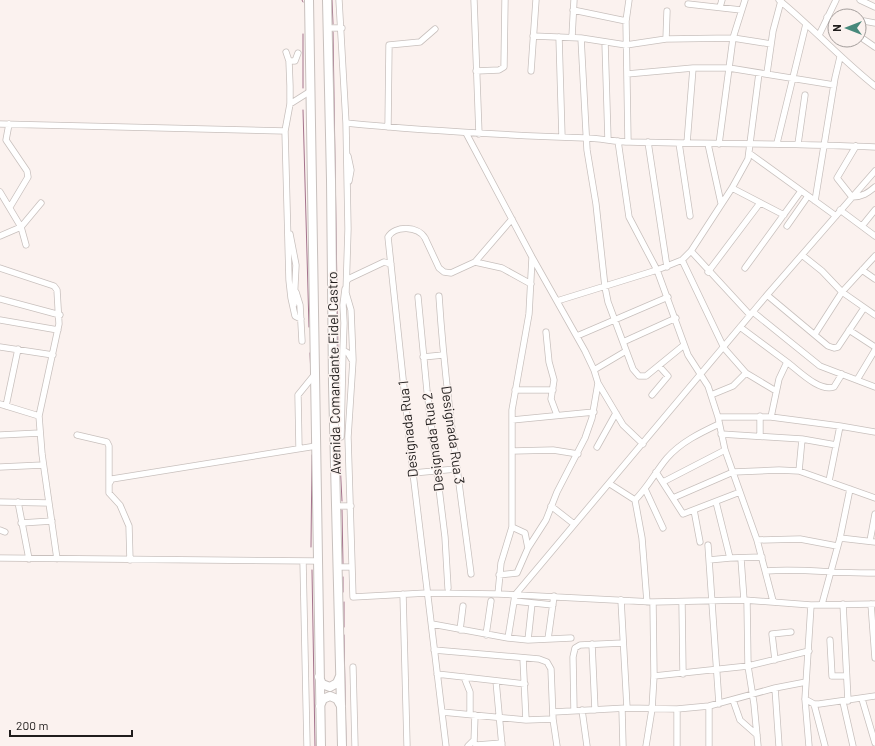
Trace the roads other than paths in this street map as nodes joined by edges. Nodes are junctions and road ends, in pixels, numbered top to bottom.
1 (309, 0) edge
2 (327, 0) edge
3 (339, 0) edge
4 (474, 0) edge
5 (505, 0) edge
6 (536, 0) edge
7 (574, 0) edge
8 (630, 0) edge
9 (722, 0) edge
10 (745, 0) edge
11 (860, 0) edge
12 (780, 1) edge
13 (688, 4) dead end
14 (720, 7) junction
15 (875, 7) edge
16 (573, 10) junction
17 (741, 10) junction
18 (667, 11) dead end
19 (827, 17) edge
20 (626, 20) junction
21 (806, 24) junction
22 (328, 28) junction
23 (342, 28) junction
24 (435, 29) dead end
25 (819, 35) junction
26 (533, 36) junction
27 (559, 37) junction
28 (572, 37) junction
29 (581, 38) junction
30 (733, 38) junction
31 (666, 39) junction
32 (605, 42) junction
33 (771, 44) junction
34 (626, 45) junction
35 (286, 52) dead end
36 (298, 53) dead end
37 (840, 57) junction
38 (289, 61) junction
39 (693, 68) junction
40 (729, 68) junction
41 (476, 71) junction
42 (531, 71) dead end
43 (759, 73) junction
44 (767, 73) junction
45 (627, 74) junction
46 (792, 77) junction
47 (834, 85) junction
48 (875, 86) edge
49 (309, 92) junction
50 (805, 95) dead end
51 (290, 104) junction
52 (346, 123) junction
53 (0, 124) edge
54 (9, 124) junction
55 (388, 127) junction
56 (285, 131) junction
57 (466, 133) junction
58 (479, 134) junction
59 (562, 137) junction
60 (586, 138) junction
61 (608, 140) junction
62 (618, 141) junction
63 (628, 142) junction
64 (648, 142) junction
65 (678, 143) junction
66 (749, 143) junction
67 (777, 143) junction
68 (687, 144) junction
69 (708, 144) junction
70 (719, 144) junction
71 (798, 144) junction
72 (824, 144) junction
73 (856, 146) junction
74 (875, 147) edge
75 (749, 153) junction
76 (875, 171) edge
77 (869, 178) junction
78 (875, 181) edge
79 (875, 187) edge
80 (732, 188) junction
81 (801, 191) junction
82 (0, 192) edge
83 (808, 196) junction
84 (852, 197) junction
85 (795, 200) junction
86 (815, 201) junction
87 (41, 203) dead end
88 (721, 203) junction
89 (760, 203) junction
90 (802, 205) junction
91 (10, 207) junction
92 (840, 210) junction
93 (875, 210) edge
94 (784, 215) junction
95 (690, 216) dead end
96 (836, 216) junction
97 (512, 219) junction
98 (287, 225) junction
99 (787, 226) dead end
100 (862, 226) junction
101 (20, 227) junction
102 (0, 236) edge
103 (875, 236) edge
104 (26, 245) dead end
105 (691, 251) junction
106 (802, 255) junction
107 (875, 256) edge
108 (532, 257) junction
109 (682, 260) junction
110 (475, 262) junction
111 (391, 264) junction
112 (667, 267) junction
113 (0, 268) edge
114 (746, 268) dead end
115 (657, 270) junction
116 (862, 270) junction
117 (708, 272) junction
118 (348, 279) junction
119 (875, 279) edge
120 (531, 284) junction
121 (604, 288) junction
122 (296, 290) junction
123 (842, 292) junction
124 (767, 295) junction
125 (418, 296) dead end
126 (439, 296) dead end
127 (668, 296) junction
128 (0, 299) edge
129 (557, 301) junction
130 (864, 308) junction
131 (351, 310) junction
132 (293, 311) junction
133 (752, 313) junction
134 (60, 315) junction
135 (875, 315) edge
136 (302, 318) junction
137 (676, 318) junction
138 (614, 319) junction
139 (0, 320) edge
140 (740, 327) junction
141 (344, 328) junction
142 (58, 330) junction
143 (849, 330) junction
144 (546, 332) dead end
145 (815, 334) junction
146 (577, 336) junction
147 (302, 341) dead end
148 (623, 342) junction
149 (684, 345) junction
150 (0, 347) edge
151 (875, 347) edge
152 (724, 348) junction
153 (18, 349) junction
154 (343, 350) junction
155 (875, 350) edge
156 (626, 351) junction
157 (53, 355) junction
158 (443, 355) junction
159 (423, 357) junction
160 (353, 360) junction
161 (787, 362) junction
162 (660, 366) junction
163 (594, 370) junction
164 (746, 373) junction
165 (315, 374) junction
166 (842, 374) junction
167 (701, 375) junction
168 (857, 380) junction
169 (598, 383) junction
170 (875, 387) edge
171 (515, 390) junction
172 (553, 390) junction
173 (776, 391) junction
174 (652, 395) dead end
175 (711, 395) junction
176 (0, 404) edge
177 (6, 406) junction
178 (594, 412) junction
179 (616, 413) junction
180 (557, 415) junction
181 (39, 416) junction
182 (760, 416) junction
183 (718, 417) junction
184 (771, 417) junction
185 (512, 420) junction
186 (719, 424) junction
187 (840, 426) junction
188 (875, 432) edge
189 (40, 433) junction
190 (0, 434) edge
191 (721, 434) junction
192 (77, 435) dead end
193 (760, 435) junction
194 (341, 437) junction
195 (802, 439) junction
196 (643, 444) junction
197 (836, 445) junction
198 (316, 446) junction
199 (597, 447) dead end
200 (299, 448) junction
201 (725, 450) junction
202 (513, 451) junction
203 (578, 454) junction
204 (44, 465) junction
205 (0, 466) edge
206 (456, 469) junction
207 (436, 471) junction
208 (799, 471) junction
209 (656, 472) junction
210 (733, 472) junction
211 (413, 473) junction
212 (829, 481) junction
213 (663, 482) junction
214 (109, 484) junction
215 (610, 484) junction
216 (850, 488) junction
217 (645, 489) junction
218 (740, 492) junction
219 (673, 498) junction
220 (875, 498) edge
221 (635, 500) junction
222 (0, 502) edge
223 (18, 502) junction
224 (716, 502) junction
225 (49, 503) junction
226 (336, 506) junction
227 (351, 506) junction
228 (551, 506) junction
229 (694, 510) junction
230 (875, 514) edge
231 (52, 521) junction
232 (21, 523) junction
233 (574, 524) junction
234 (512, 527) junction
235 (663, 528) dead end
236 (840, 538) junction
237 (757, 540) junction
238 (872, 541) edge
239 (700, 542) dead end
240 (708, 545) dead end
241 (837, 546) junction
242 (528, 548) junction
243 (762, 557) junction
244 (0, 558) edge
245 (730, 558) junction
246 (28, 559) junction
247 (57, 559) junction
248 (741, 559) junction
249 (130, 560) junction
250 (710, 560) junction
251 (303, 561) junction
252 (317, 561) junction
253 (338, 567) junction
254 (352, 567) junction
255 (766, 571) junction
256 (875, 572) edge
257 (829, 573) junction
258 (471, 574) dead end
259 (499, 575) junction
260 (448, 588) dead end
261 (403, 594) junction
262 (427, 594) junction
263 (498, 594) junction
264 (554, 596) junction
265 (514, 598) junction
266 (621, 600) junction
267 (745, 600) junction
268 (491, 601) dead end
269 (713, 601) junction
270 (650, 602) junction
271 (682, 602) junction
272 (773, 602) junction
273 (532, 603) junction
274 (822, 604) junction
275 (843, 604) junction
276 (873, 604) edge
277 (553, 605) junction
278 (811, 605) junction
279 (463, 606) dead end
280 (432, 624) junction
281 (460, 630) junction
282 (790, 632) dead end
283 (486, 635) junction
284 (508, 638) junction
285 (571, 638) dead end
286 (548, 639) junction
287 (528, 640) junction
288 (830, 640) dead end
289 (623, 643) junction
290 (592, 644) junction
291 (434, 650) junction
292 (809, 651) junction
293 (523, 658) junction
294 (875, 658) edge
295 (775, 660) junction
296 (748, 666) junction
297 (353, 667) dead end
298 (718, 671) junction
299 (437, 674) junction
300 (683, 674) junction
301 (319, 676) junction
302 (341, 676) junction
303 (654, 676) junction
304 (846, 676) junction
305 (464, 677) junction
306 (496, 681) junction
307 (806, 682) junction
308 (525, 684) junction
309 (775, 688) junction
310 (752, 694) junction
311 (875, 696) edge
312 (805, 699) junction
313 (862, 699) junction
314 (734, 700) junction
315 (845, 701) junction
316 (719, 704) junction
317 (814, 704) junction
318 (341, 706) junction
319 (709, 706) junction
320 (320, 707) junction
321 (624, 708) junction
322 (652, 709) junction
323 (677, 709) junction
324 (582, 710) junction
325 (595, 710) junction
326 (574, 711) junction
327 (442, 712) junction
328 (553, 712) junction
329 (472, 715) junction
330 (500, 718) junction
331 (553, 719) junction
332 (526, 720) junction
333 (757, 735) junction
334 (474, 740) junction
335 (875, 742) edge
336 (407, 745) edge
337 (502, 745) edge
338 (307, 746) edge
339 (321, 746) edge
340 (342, 746) edge
341 (355, 746) edge
342 (446, 746) edge
343 (468, 746) edge
344 (557, 746) edge
345 (588, 746) edge
346 (622, 746) edge
347 (646, 746) edge
348 (677, 746) edge
349 (709, 746) edge
350 (758, 746) edge
351 (778, 746) edge
352 (809, 746) edge
353 (825, 746) edge
354 (853, 746) edge

1 - 49 highway, Avenida Comandante Fidel Castro
2 - 22 highway, Avenida Comandante Fidel Castro
3 - 23 street
4 - 41 street
5 - 41 street
6 - 26 street
7 - 16 street
8 - 20 street
9 - 14 street
10 - 17 street
11 - 15 street
12 - 21 street
12 - 33 street
13 - 14 street
14 - 17 street
16 - 20 street
16 - 28 street
17 - 30 street
18 - 31 street
19 - 25 street
20 - 34 street
21 - 25 street
21 - 46 street
22 - 23 street
22 - 194 highway, Avenida Comandante Fidel Castro
23 - 52 street
24 - 55 street
25 - 37 street
26 - 27 street
26 - 42 street
27 - 28 street
27 - 59 street
28 - 29 street
29 - 32 street
29 - 60 street
30 - 31 street
30 - 33 street
30 - 40 street
31 - 34 street
32 - 34 street
32 - 61 street
33 - 44 street
34 - 45 street
35 - 38 street
36 - 38 street
37 - 47 street
37 - 48 street
38 - 51 street
39 - 40 street
39 - 45 street
39 - 68 street
40 - 43 street
40 - 70 street
41 - 58 street
43 - 44 street
43 - 66 street
44 - 46 street
45 - 63 street
46 - 47 street
46 - 67 street
47 - 72 street
49 - 51 street
49 - 165 highway, Avenida Comandante Fidel Castro
50 - 71 street
51 - 56 street
52 - 55 street
52 - 118 street
53 - 54 street
54 - 56 street
54 - 91 street
55 - 57 street
56 - 98 street
57 - 58 street
57 - 97 street
58 - 59 street
59 - 60 street
60 - 61 street
60 - 121 street
61 - 62 street
62 - 63 street
62 - 115 street
63 - 64 street
64 - 65 street
64 - 112 street
65 - 68 street
65 - 95 street
66 - 67 street
66 - 70 street
66 - 75 street
67 - 71 street
68 - 69 street
69 - 70 street
69 - 88 street
71 - 72 street
72 - 73 street
72 - 86 street
73 - 74 street
73 - 84 street
75 - 80 street
75 - 81 street
76 - 77 street
77 - 78 street
77 - 84 street
79 - 84 street
80 - 88 street
80 - 89 street
81 - 83 street
81 - 85 street
82 - 91 street
83 - 86 street
83 - 90 street
84 - 92 street
85 - 90 street
85 - 94 street
86 - 96 street
87 - 101 street
88 - 105 street
89 - 94 street
89 - 117 street
90 - 99 street
91 - 101 street
92 - 96 street
92 - 100 street
93 - 100 street
94 - 114 street
96 - 106 street
97 - 108 street
97 - 110 street
98 - 122 street
98 - 132 street
100 - 103 street
101 - 102 street
101 - 104 street
105 - 109 street
105 - 117 street
106 - 123 street
106 - 124 street
107 - 116 street
108 - 120 street
108 - 129 street
109 - 112 street
109 - 152 street
110 - 111 street, Designada Rua 1
110 - 120 street
111 - 118 street
111 - 211 street, Designada Rua 1
112 - 115 street
113 - 134 street
115 - 121 street
115 - 127 street
116 - 119 street
116 - 123 street
117 - 133 street
118 - 131 street
118 - 141 street
120 - 171 street
121 - 129 street
121 - 138 street
122 - 132 street
122 - 136 street
123 - 130 street
123 - 145 street
124 - 133 street
124 - 145 street
125 - 159 street, Designada Rua 2
126 - 158 street, Designada Rua 3
127 - 137 street
127 - 138 street
128 - 134 street
129 - 146 street
130 - 135 street
130 - 143 street
131 - 141 street
131 - 160 street
132 - 136 street
133 - 140 street
133 - 166 street
134 - 142 street
136 - 147 street
137 - 148 street
137 - 149 street
138 - 146 street
138 - 148 street
139 - 142 street
140 - 152 street
140 - 161 street
141 - 154 street
142 - 157 street
143 - 145 street
143 - 151 street
144 - 172 street
146 - 163 street
148 - 156 street
149 - 162 street
149 - 167 street
150 - 153 street
152 - 164 street
152 - 167 street
153 - 157 street
153 - 177 street
154 - 160 street
154 - 194 street
155 - 168 street
156 - 162 street
156 - 163 street
157 - 181 street
158 - 159 street
158 - 206 street, Designada Rua 3
159 - 207 street, Designada Rua 2
160 - 194 street
161 - 166 street
161 - 173 street
162 - 174 street
163 - 169 street
164 - 173 street
164 - 175 street
165 - 198 highway, Avenida Comandante Fidel Castro
165 - 200 street
166 - 168 street
167 - 175 street
167 - 196 street
168 - 170 street
169 - 178 street
169 - 179 street
171 - 172 street
171 - 185 street
172 - 180 street
173 - 184 street
175 - 183 street
176 - 177 street
177 - 181 street
178 - 180 street
178 - 203 street
179 - 196 street
179 - 199 street
180 - 185 street
181 - 189 street
182 - 183 street
182 - 184 street
182 - 193 street
183 - 186 street
184 - 187 street
185 - 202 street
186 - 191 street
186 - 209 street
187 - 188 street
187 - 197 street
189 - 190 street
189 - 204 street
191 - 193 street
191 - 201 street
192 - 214 street
193 - 195 street
194 - 226 highway, Avenida Comandante Fidel Castro
194 - 227 street
195 - 197 street
195 - 208 street
196 - 215 street
197 - 212 street
198 - 200 street
198 - 252 highway, Avenida Comandante Fidel Castro
200 - 214 street
201 - 210 street
201 - 213 street
202 - 203 street
202 - 234 street
203 - 228 street
204 - 205 street
204 - 225 street
206 - 207 street
206 - 258 street, Designada Rua 3
207 - 211 street
207 - 260 street, Designada Rua 2
208 - 210 street
208 - 212 street
209 - 213 street
209 - 217 street
210 - 218 street
210 - 219 street
211 - 262 street, Designada Rua 1
212 - 216 street
213 - 219 street
214 - 249 street
215 - 221 street
215 - 233 street
216 - 220 street
216 - 236 street
217 - 221 street
217 - 235 street
218 - 224 street
218 - 237 street
219 - 229 street
221 - 270 street
222 - 223 street
223 - 225 street
223 - 232 street
224 - 229 street
224 - 245 street
225 - 231 street
226 - 227 street
226 - 253 highway, Avenida Comandante Fidel Castro
227 - 254 street
228 - 233 street
228 - 242 street
229 - 239 street
230 - 238 street
231 - 232 street
231 - 247 street
232 - 246 street
233 - 265 street
234 - 242 street
234 - 259 street
236 - 238 street
236 - 241 street
237 - 241 street
237 - 243 street
240 - 250 street
241 - 257 street
242 - 259 street
243 - 248 street
243 - 255 street
244 - 246 street
245 - 248 street
245 - 250 street
246 - 247 street
247 - 249 street
248 - 267 street
249 - 251 street
250 - 269 street
251 - 252 street
251 - 338 street
252 - 301 highway, Avenida Comandante Fidel Castro
253 - 254 street
253 - 302 highway, Avenida Comandante Fidel Castro
254 - 261 street
255 - 257 street
255 - 272 street
256 - 257 street
257 - 274 street
259 - 263 street
261 - 262 street
261 - 336 street
262 - 263 street
262 - 280 street, Designada Rua 1
263 - 265 street
264 - 265 street
264 - 266 street
264 - 277 street
265 - 273 street
265 - 284 street
266 - 270 street
266 - 289 street
267 - 269 street
267 - 272 street
267 - 296 street
268 - 283 street
269 - 271 street
269 - 298 street
270 - 271 street
270 - 303 street
271 - 300 street
272 - 278 street
273 - 277 street
273 - 287 street
274 - 275 street
274 - 278 street
275 - 276 street
275 - 304 street
276 - 294 street
277 - 286 street
278 - 292 street
279 - 281 street
280 - 281 street
280 - 291 street, Designada Rua 1
281 - 283 street
282 - 295 street
283 - 284 street
284 - 287 street
285 - 286 street
286 - 287 street
288 - 304 street
289 - 290 street
289 - 321 street
290 - 325 street
290 - 326 street
291 - 293 street
291 - 299 street, Designada Rua 1
292 - 295 street
292 - 307 street
293 - 308 street
293 - 328 street
295 - 296 street
296 - 298 street
296 - 310 street
297 - 341 street
298 - 300 street
298 - 316 street
299 - 305 street
299 - 327 street, Designada Rua 1
300 - 303 street
301 - 302 highway
301 - 320 highway, Avenida Comandante Fidel Castro
302 - 318 highway, Avenida Comandante Fidel Castro
303 - 322 street
304 - 315 street
305 - 306 street
305 - 329 street
306 - 308 street
306 - 330 street
307 - 309 street
307 - 312 street
308 - 332 street
309 - 310 street
309 - 351 street
310 - 314 street
310 - 333 street
311 - 313 street
312 - 317 street
312 - 352 street
313 - 315 street
313 - 335 street
314 - 316 street
314 - 333 street
315 - 317 street
315 - 354 street
316 - 319 street
317 - 353 street
318 - 320 highway
318 - 340 highway, Avenida Comandante Fidel Castro
319 - 323 street
319 - 349 street
320 - 339 highway, Avenida Comandante Fidel Castro
321 - 322 street
321 - 325 street
321 - 346 street
322 - 323 street
322 - 347 street
323 - 348 street
324 - 325 street
324 - 326 street
324 - 345 street
326 - 328 street
327 - 329 street
327 - 342 street, Designada Rua 1
328 - 331 street
329 - 330 street
329 - 334 street
330 - 332 street
330 - 337 street
331 - 332 street
331 - 344 street
333 - 350 street
334 - 337 street
334 - 343 street

